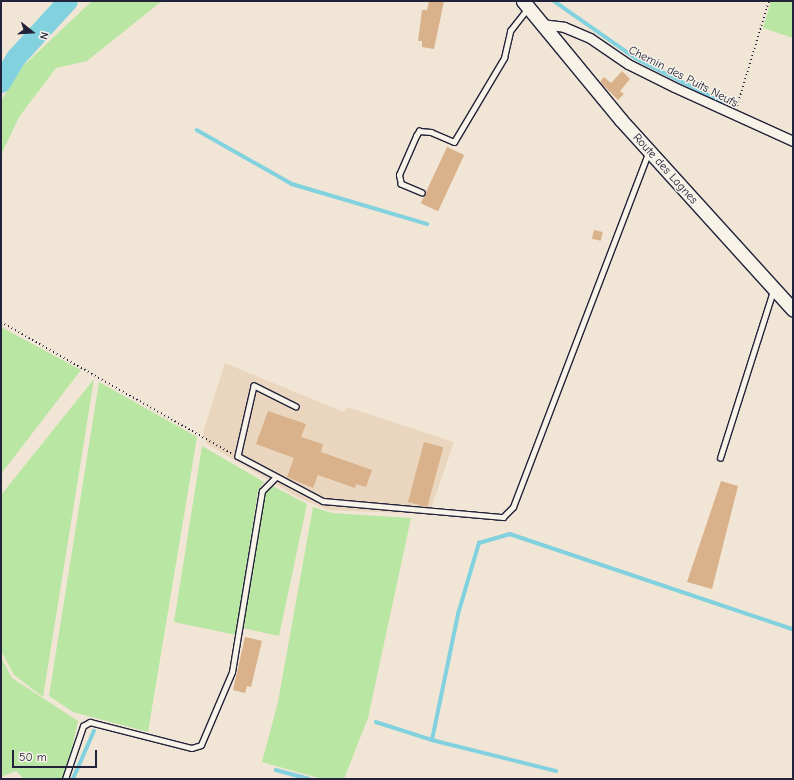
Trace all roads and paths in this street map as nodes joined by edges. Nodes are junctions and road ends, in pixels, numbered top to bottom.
1 (769, 1) edge
2 (525, 4) edge
3 (541, 24) junction
4 (734, 116) junction
5 (793, 141) edge
6 (649, 151) junction
7 (422, 193) dead end
8 (773, 290) junction
9 (793, 310) edge
10 (1, 322) edge
11 (296, 407) dead end
12 (238, 456) junction
13 (720, 458) dead end
14 (276, 478) junction
15 (65, 779) edge

1 - 4 path
2 - 3 street, Route des Lagnes
2 - 7 lane
3 - 4 street, Chemin des Puits Neufs
3 - 6 street, Route des Lagnes
4 - 5 street, Chemin des Puits Neufs
6 - 8 street, Route des Lagnes
6 - 14 lane
8 - 9 street, Route des Lagnes
8 - 13 lane
10 - 12 path
11 - 12 lane
12 - 14 lane
14 - 15 lane

